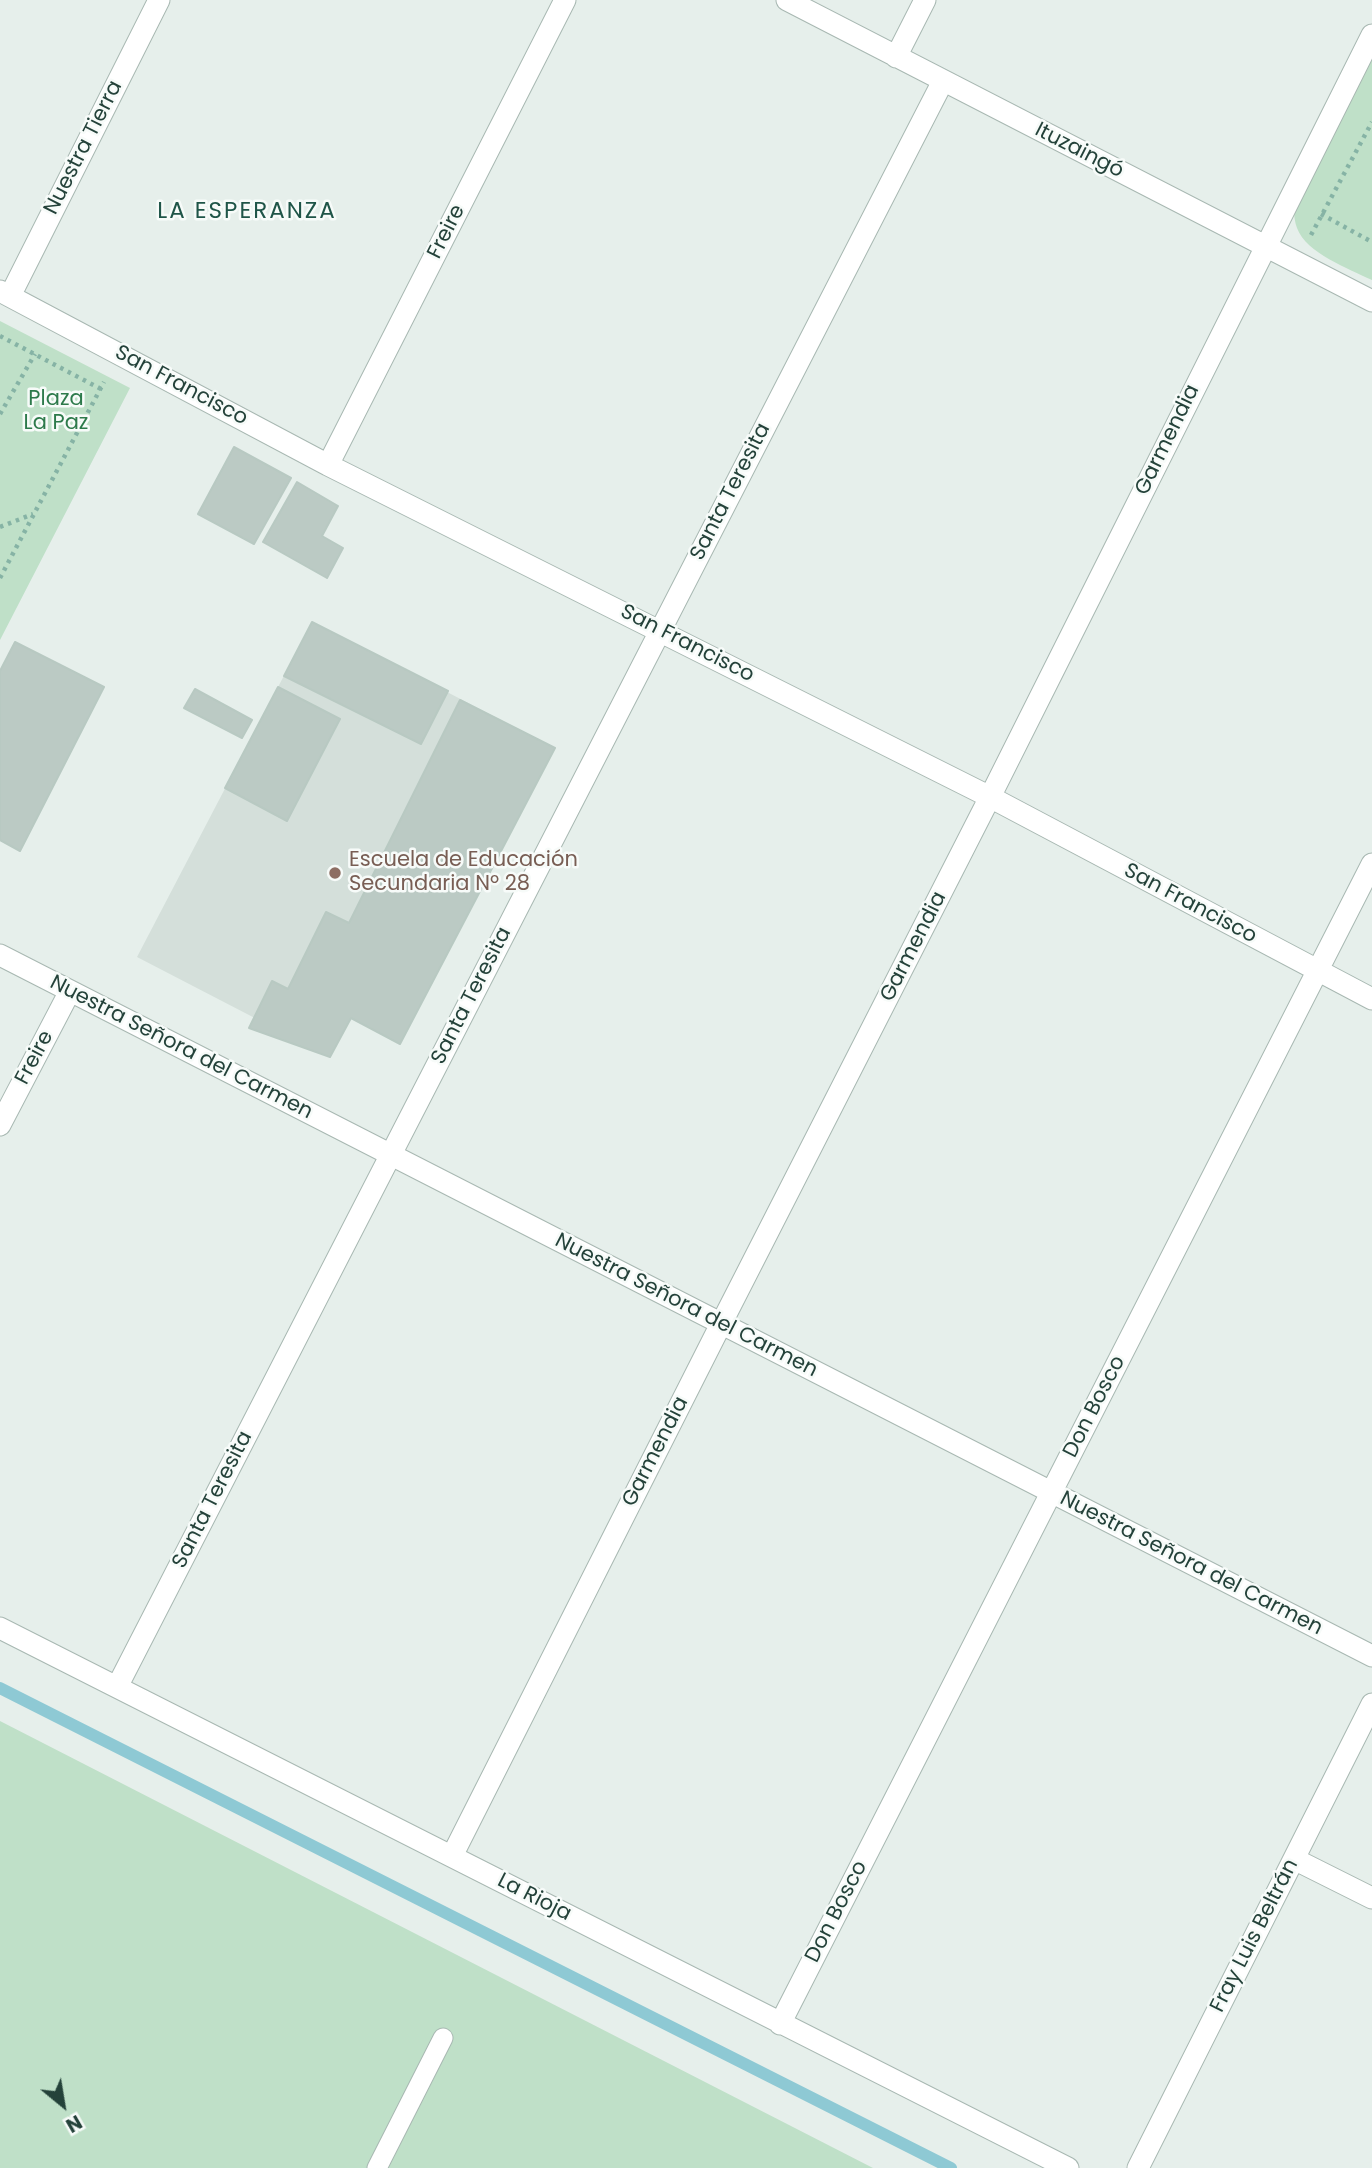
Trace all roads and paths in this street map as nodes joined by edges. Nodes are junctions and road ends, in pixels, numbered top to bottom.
1 (159, 0) edge
2 (565, 0) edge
3 (787, 0) edge
4 (925, 0) edge
5 (1372, 35) edge
6 (896, 57) junction
7 (943, 82) junction
8 (1372, 122) edge
9 (1290, 197) junction
10 (1322, 215) junction
11 (1372, 242) edge
12 (1264, 247) junction
13 (1297, 263) junction
14 (5, 293) edge
15 (1372, 301) edge
16 (54, 319) junction
17 (0, 336) edge
18 (34, 354) junction
19 (120, 354) junction
20 (100, 389) junction
21 (0, 414) edge
22 (328, 465) junction
23 (34, 514) junction
24 (0, 527) edge
25 (0, 578) edge
26 (660, 630) junction
27 (990, 797) junction
28 (1372, 864) edge
29 (0, 955) edge
30 (1317, 971) junction
31 (70, 991) junction
32 (1372, 999) edge
33 (0, 1125) edge
34 (390, 1154) junction
35 (721, 1324) junction
36 (1051, 1492) junction
37 (0, 1628) edge
38 (1372, 1656) edge
39 (117, 1687) junction
40 (1372, 1704) edge
41 (452, 1856) junction
42 (1294, 1859) junction
43 (1372, 1898) edge
44 (780, 2024) junction
45 (443, 2038) dead end
46 (377, 2168) edge
47 (1068, 2168) edge
48 (1138, 2168) edge

1 - 14 street, Nuestra Tierra
2 - 22 street, Freire
3 - 6 street, Ituzaingó
4 - 6 street
5 - 9 street, Garmendia
6 - 7 street, Ituzaingó
7 - 12 street, Ituzaingó
7 - 26 street, Santa Teresita
8 - 10 path
9 - 10 path
9 - 12 street, Garmendia
10 - 11 path
10 - 13 path
12 - 13 street, Ituzaingó
12 - 27 street, Garmendia
13 - 15 street, Ituzaingó
14 - 16 street, San Francisco
16 - 18 path
16 - 19 street, San Francisco
17 - 18 path
18 - 20 path
18 - 21 path
19 - 20 path
19 - 22 street, San Francisco
20 - 23 path
22 - 26 street, San Francisco
23 - 24 path
23 - 25 path
26 - 27 street, San Francisco
26 - 34 street, Santa Teresita
27 - 30 street, San Francisco
27 - 35 street, Garmendia
28 - 30 street, Don Bosco
29 - 31 street, Nuestra Señora del Carmen
30 - 32 street, San Francisco
30 - 36 street, Don Bosco
31 - 33 street, Freire
31 - 34 street, Nuestra Señora del Carmen
34 - 35 street, Nuestra Señora del Carmen
34 - 39 street, Santa Teresita
35 - 36 street, Nuestra Señora del Carmen
35 - 41 street, Garmendia
36 - 38 street, Nuestra Señora del Carmen
36 - 44 street, Don Bosco
37 - 39 street, La Rioja
39 - 41 street, La Rioja
40 - 42 street, Fray Luis Beltrán
41 - 44 street, La Rioja
42 - 43 street
42 - 48 street, Fray Luis Beltrán
44 - 47 street, La Rioja
45 - 46 lane

